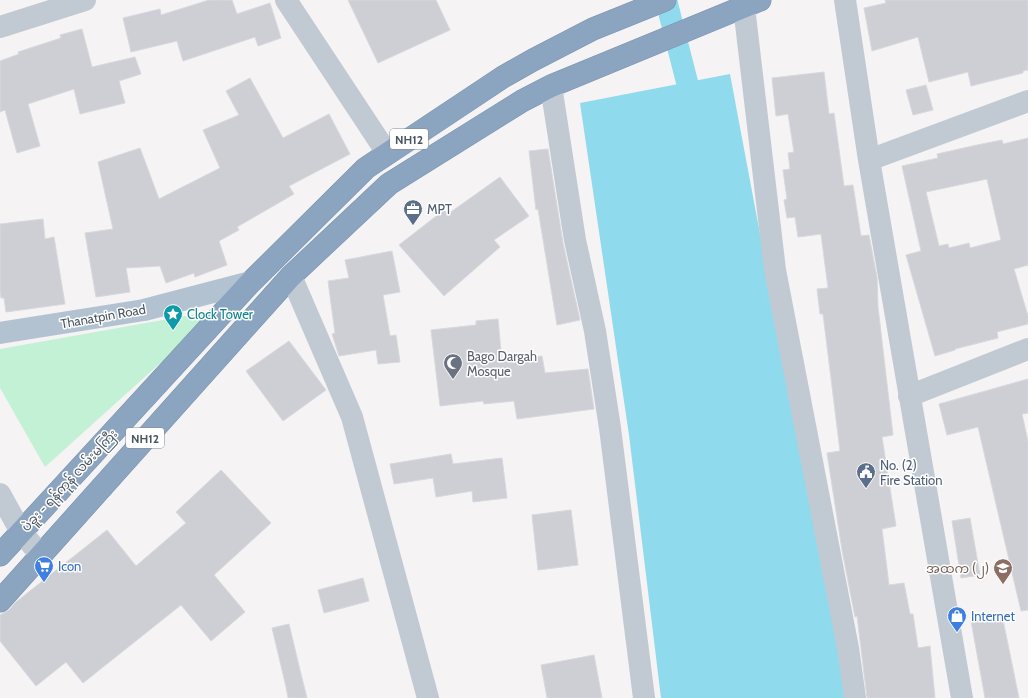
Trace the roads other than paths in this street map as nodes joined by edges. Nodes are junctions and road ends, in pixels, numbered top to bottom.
1 (85, 0) edge
2 (286, 0) edge
3 (665, 0) edge
4 (845, 0) edge
5 (745, 6) edge
6 (0, 27) edge
7 (551, 86) junction
8 (1028, 102) edge
9 (387, 153) junction
10 (869, 160) junction
11 (291, 276) junction
12 (251, 282) junction
13 (0, 333) edge
14 (1028, 349) edge
15 (909, 396) junction
16 (0, 494) edge
17 (22, 532) junction
18 (40, 554) junction
19 (0, 555) edge
20 (0, 600) edge
21 (428, 698) edge
22 (644, 698) edge
23 (855, 698) edge
24 (962, 698) edge

1 - 6 street
2 - 9 street
3 - 9 highway, NH12
4 - 10 street
5 - 7 highway, NH12
5 - 23 street
7 - 11 highway, NH12
7 - 22 street
8 - 10 street
9 - 12 highway, NH12
10 - 15 street
11 - 18 highway, ပဲခူး - ရန်ကုန် လမ်းမကြီး / NH12
11 - 21 street
12 - 13 main road, Thanatpin Road
12 - 17 highway, ပဲခူး - ရန်ကုန် လမ်းမကြီး / NH12
14 - 15 street
15 - 24 street
16 - 17 street
17 - 18 street
17 - 19 highway, ပဲခူး - ရန်ကုန် လမ်းမကြီး / NH12
18 - 20 highway, ပဲခူး - ရန်ကုန် လမ်းမကြီး / NH12

